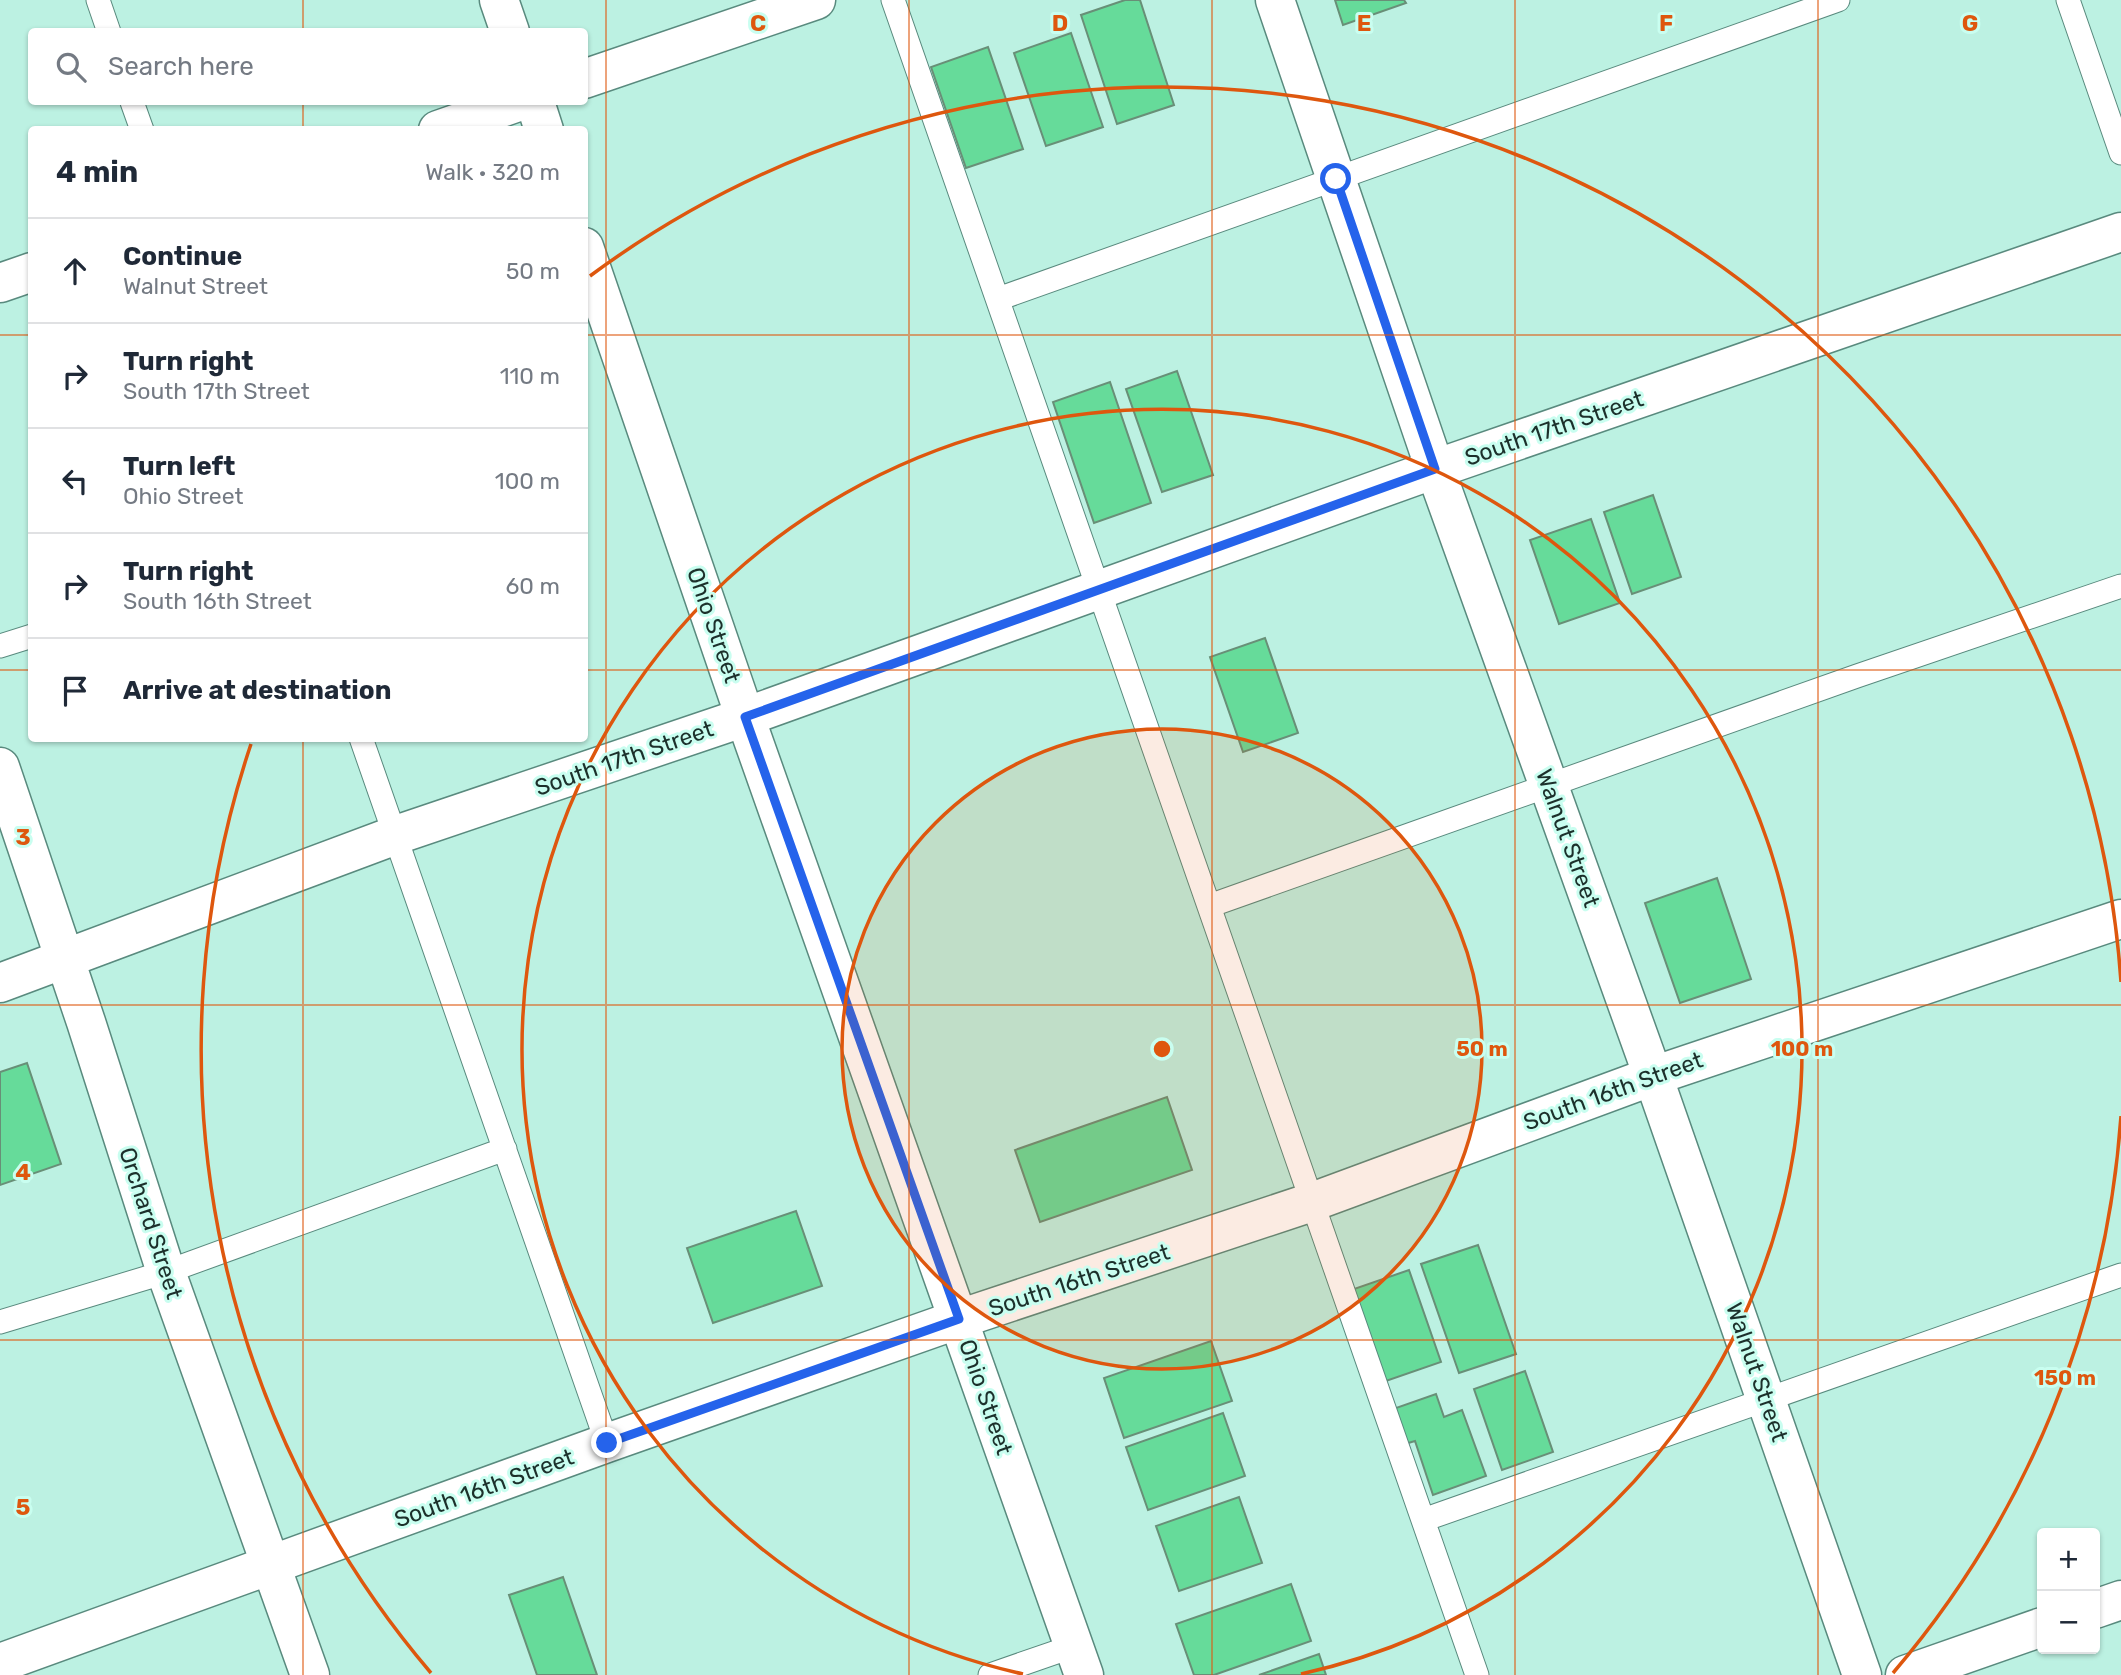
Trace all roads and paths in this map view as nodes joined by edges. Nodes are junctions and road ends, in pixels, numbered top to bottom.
1 (99, 0) edge
2 (499, 0) edge
3 (816, 0) edge
4 (893, 0) edge
5 (1275, 0) edge
6 (1838, 0) edge
7 (2068, 0) edge
8 (108, 28) edge
9 (509, 28) edge
10 (588, 78) edge
11 (133, 105) edge
12 (509, 105) edge
13 (536, 105) edge
14 (141, 126) edge
15 (449, 126) edge
16 (543, 126) edge
17 (2121, 153) edge
18 (1336, 179) junction
19 (2121, 232) edge
20 (588, 259) edge
21 (28, 273) edge
22 (0, 283) edge
23 (998, 299) junction
24 (1435, 469) junction
25 (2121, 586) edge
26 (1099, 590) junction
27 (28, 637) edge
28 (0, 646) edge
29 (745, 717) junction
30 (362, 742) edge
31 (0, 767) edge
32 (1549, 785) junction
33 (396, 835) junction
34 (1209, 906) junction
35 (2121, 919) edge
36 (63, 960) junction
37 (0, 982) edge
38 (1653, 1076) junction
39 (505, 1149) junction
40 (1312, 1202) junction
41 (166, 1272) junction
42 (2121, 1275) edge
43 (959, 1319) junction
44 (0, 1322) edge
45 (1766, 1399) junction
46 (607, 1443) junction
47 (1423, 1520) junction
48 (272, 1564) junction
49 (2121, 1600) edge
50 (2100, 1607) edge
51 (2037, 1629) edge
52 (1079, 1660) edge
53 (0, 1663) edge
54 (310, 1675) edge
55 (989, 1675) edge
56 (1477, 1675) edge
57 (1862, 1675) edge
58 (1905, 1675) edge

1 - 8 lane
2 - 9 street
3 - 10 street
4 - 23 lane
5 - 18 street, Walnut Street
6 - 18 lane
7 - 17 lane
11 - 14 lane
12 - 15 street
13 - 16 street
18 - 23 lane
18 - 24 street, Walnut Street
19 - 24 street, South 17th Street
20 - 29 street, Ohio Street
21 - 22 street
23 - 26 lane
24 - 26 street, South 17th Street
24 - 32 street, Walnut Street
25 - 32 lane
26 - 29 street, South 17th Street
26 - 34 lane
27 - 28 lane
29 - 33 street, South 17th Street
29 - 43 street, Ohio Street
30 - 33 lane
31 - 36 street, Orchard Street
32 - 34 lane
32 - 38 street, Walnut Street
33 - 36 street, South 17th Street
33 - 39 lane
34 - 40 lane
35 - 38 street, South 16th Street
36 - 37 street, South 17th Street
36 - 41 street, Orchard Street
38 - 40 street, South 16th Street
38 - 45 street, Walnut Street
39 - 41 lane
39 - 46 lane
40 - 43 street, South 16th Street
40 - 47 lane
41 - 44 lane
41 - 48 street, Orchard Street
42 - 45 lane
43 - 46 street, South 16th Street
43 - 52 street, Ohio Street
45 - 47 lane
45 - 57 street, Walnut Street
46 - 48 street, South 16th Street
47 - 56 lane
48 - 53 street, South 16th Street
48 - 54 street, Orchard Street
49 - 50 street
51 - 58 street
52 - 55 lane

